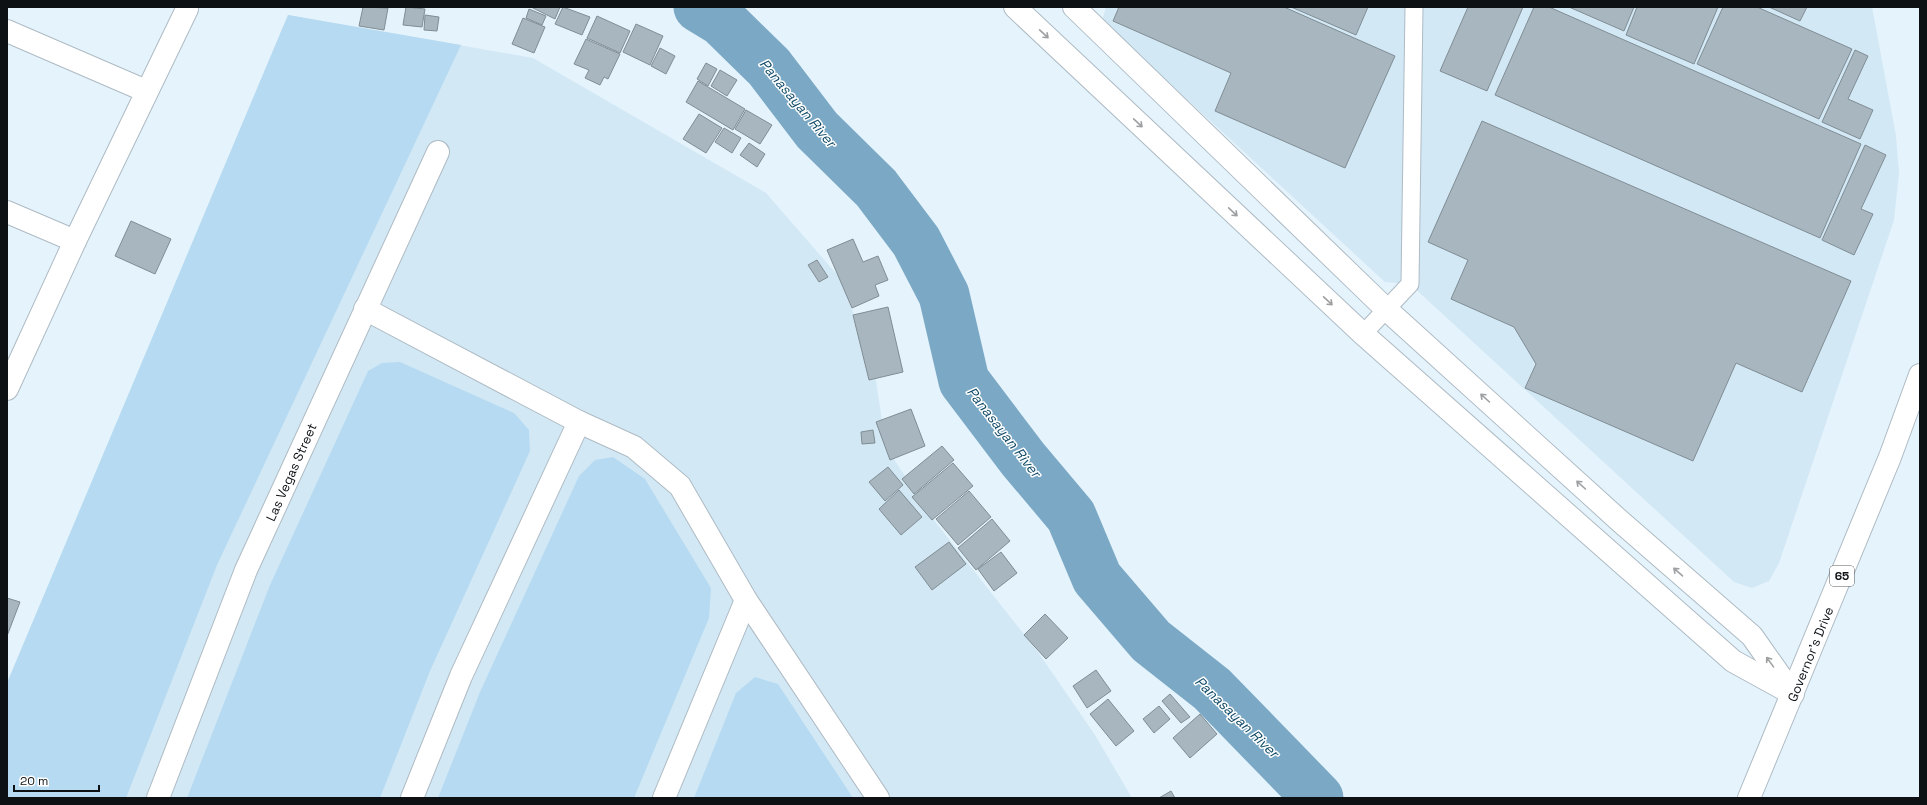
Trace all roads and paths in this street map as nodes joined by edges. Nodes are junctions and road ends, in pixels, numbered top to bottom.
1 (1015, 7) edge
2 (1074, 7) edge
3 (1414, 7) edge
4 (187, 9) dead end
5 (7, 31) edge
6 (146, 91) junction
7 (438, 152) dead end
8 (7, 212) edge
9 (75, 241) junction
10 (365, 309) junction
11 (1386, 309) junction
12 (1362, 334) junction
13 (1920, 375) edge
14 (7, 389) edge
15 (579, 422) junction
16 (746, 600) junction
17 (1793, 694) junction
18 (158, 798) edge
19 (412, 798) edge
20 (664, 798) edge
21 (878, 798) edge
22 (1749, 798) edge

1 -> 12 street
2 - 11 street
3 - 11 lane
4 - 6 street
5 - 6 street
6 - 9 street
7 - 10 street, Las Vegas Street
8 - 9 street
9 - 14 street
10 - 15 street
10 - 18 street, Las Vegas Street
11 - 12 lane
17 -> 11 street
12 - 17 street
13 - 17 street, Governor's Drive / 65
15 - 16 street
15 - 19 street
16 - 20 street
16 - 21 street
17 - 22 street, Governor's Drive / 65

